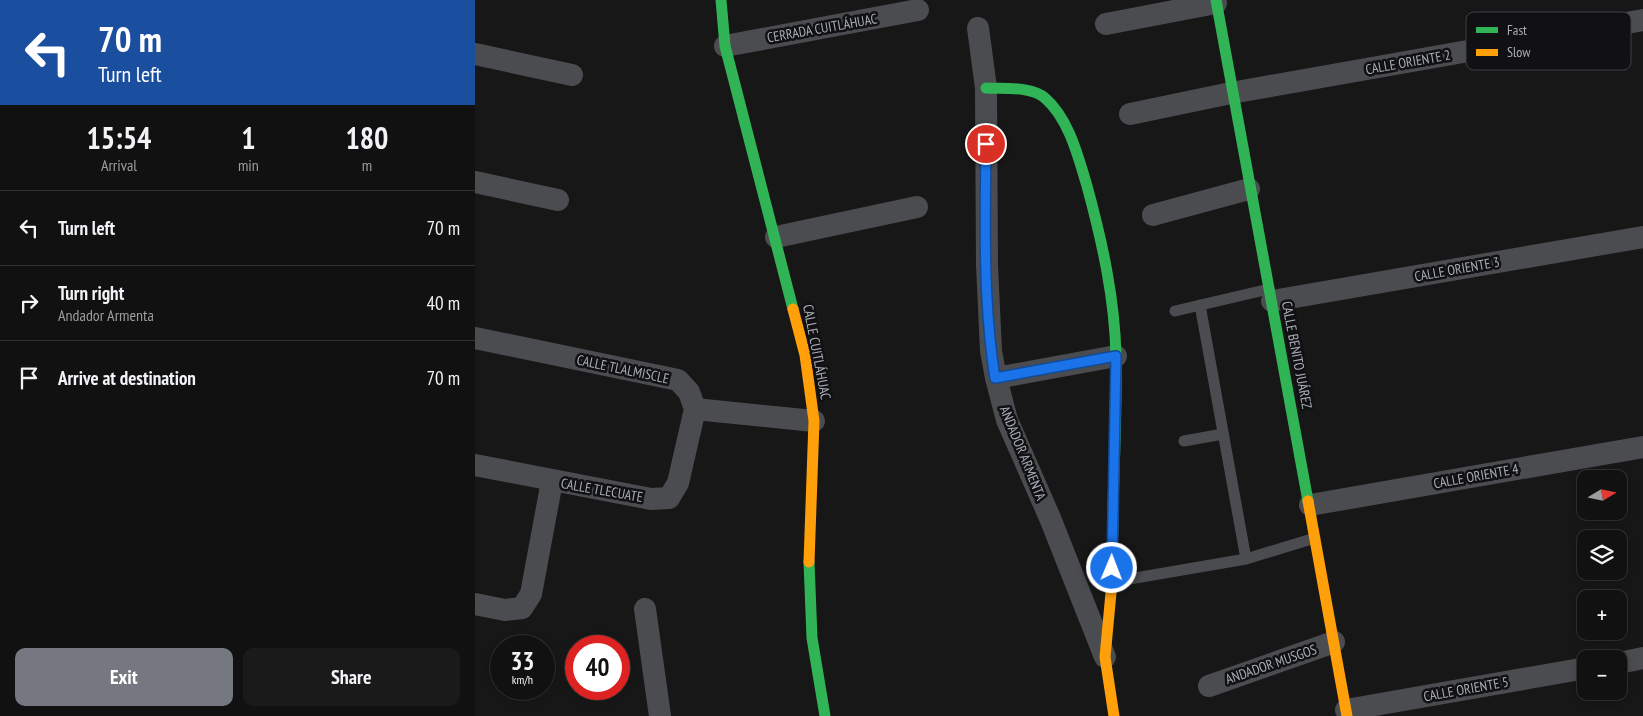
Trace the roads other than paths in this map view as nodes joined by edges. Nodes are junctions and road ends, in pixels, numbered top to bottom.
1 (721, 0) edge
2 (1216, 1) edge
3 (918, 10) dead end
4 (1106, 24) dead end
5 (978, 28) dead end
6 (725, 46) junction
7 (1466, 51) edge
8 (475, 54) edge
9 (572, 76) dead end
10 (986, 88) junction
11 (1231, 93) junction
12 (1129, 114) dead end
13 (475, 182) edge
14 (1249, 189) junction
15 (558, 200) dead end
16 (917, 207) dead end
17 (1153, 215) dead end
18 (776, 237) junction
19 (1643, 237) edge
20 (1271, 295) junction
21 (1200, 305) junction
22 (1175, 312) dead end
23 (475, 338) edge
24 (1116, 356) junction
25 (995, 378) junction
26 (695, 409) junction
27 (815, 421) junction
28 (1223, 434) junction
29 (1184, 441) dead end
30 (1643, 447) edge
31 (475, 465) edge
32 (552, 481) junction
33 (1310, 505) junction
34 (1315, 538) junction
35 (1246, 559) junction
36 (1112, 582) junction
37 (475, 604) edge
38 (645, 608) dead end
39 (1334, 642) junction
40 (1105, 657) junction
41 (1643, 658) edge
42 (1627, 661) edge
43 (1577, 670) edge
44 (1209, 686) dead end
45 (1346, 713) edge
46 (660, 716) edge
47 (825, 716) edge
48 (1114, 716) edge

1 - 6 street, CALLE CUITLÁHUAC
2 - 4 street
2 - 11 street, CALLE BENITO JUÁREZ
3 - 6 street, CERRADA CUITLÁHUAC
5 - 10 street, ANDADOR ARMENTA
6 - 18 street, CALLE CUITLÁHUAC
7 - 11 street, CALLE ORIENTE 2
8 - 9 street
10 - 24 street
10 - 25 street, ANDADOR ARMENTA
11 - 12 street, CALLE ORIENTE 2
11 - 14 street, CALLE BENITO JUÁREZ
13 - 15 street
14 - 17 street
14 - 20 street, CALLE BENITO JUÁREZ
16 - 18 street
18 - 27 street, CALLE CUITLÁHUAC
19 - 20 street, CALLE ORIENTE 3
20 - 21 lane
20 - 33 street, CALLE BENITO JUÁREZ
21 - 22 lane
21 - 28 lane
23 - 26 street, CALLE TLALMISCLE
24 - 25 street
24 - 36 street
25 - 40 street, ANDADOR ARMENTA
26 - 27 street
26 - 32 street, CALLE TLECUATE
27 - 47 street, CALLE CUITLÁHUAC
28 - 29 lane
28 - 35 lane
30 - 33 street, CALLE ORIENTE 4
31 - 32 street, CALLE TLECUATE
32 - 37 street
33 - 34 street, CALLE BENITO JUÁREZ
34 - 35 lane
34 - 39 street, CALLE BENITO JUÁREZ
35 - 36 lane
36 - 40 street
38 - 46 street
39 - 44 street, ANDADOR MUSGOS
39 - 45 street, CALLE BENITO JUÁREZ
40 - 48 street
41 - 42 street
43 - 45 street, CALLE ORIENTE 5

